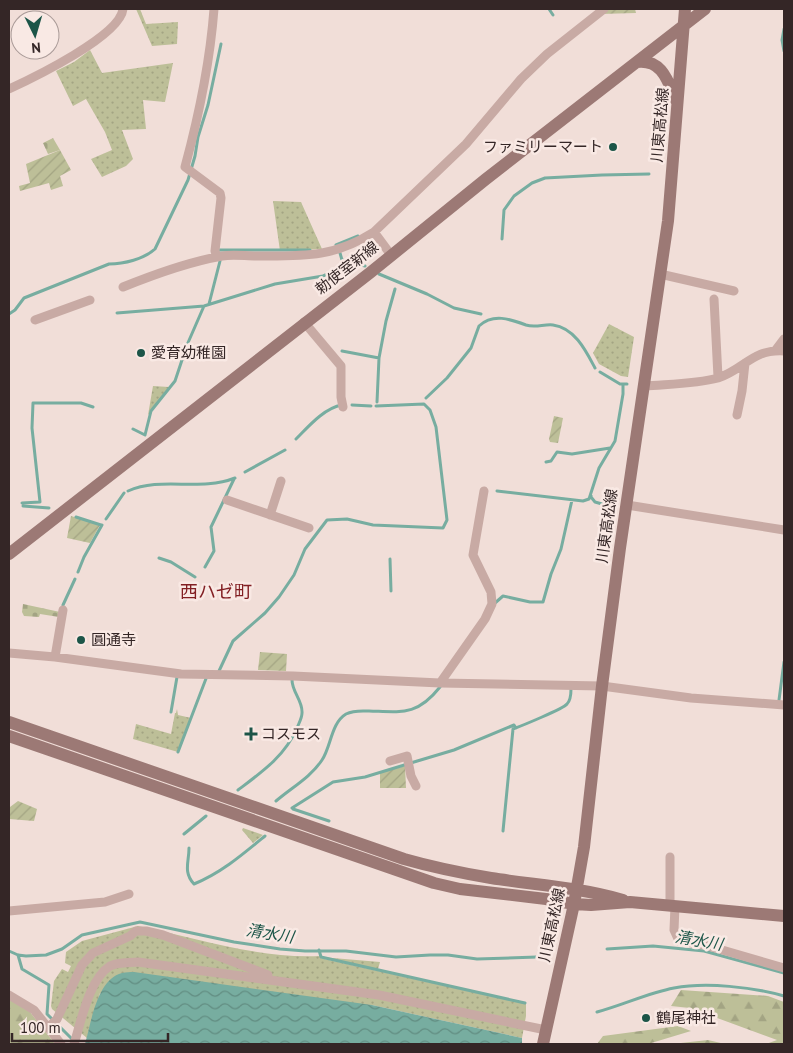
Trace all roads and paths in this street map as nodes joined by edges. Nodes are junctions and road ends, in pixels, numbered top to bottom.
1 (123, 9) edge
2 (214, 9) edge
3 (604, 9) edge
4 (685, 9) edge
5 (705, 9) edge
6 (684, 24) junction
7 (637, 62) junction
8 (9, 89) edge
9 (678, 103) junction
10 (374, 232) junction
11 (391, 255) junction
12 (217, 257) junction
13 (660, 274) junction
14 (123, 287) dead end
15 (734, 291) dead end
16 (714, 298) dead end
17 (90, 300) dead end
18 (36, 320) dead end
19 (304, 322) junction
20 (784, 339) edge
21 (779, 351) edge
22 (745, 363) junction
23 (718, 378) junction
24 (645, 386) junction
25 (343, 407) dead end
26 (737, 415) dead end
27 (281, 481) dead end
28 (267, 488) dead end
29 (278, 491) junction
30 (484, 491) dead end
31 (227, 500) dead end
32 (627, 505) junction
33 (294, 512) dead end
34 (270, 515) junction
35 (291, 522) junction
36 (309, 528) dead end
37 (784, 530) edge
38 (9, 554) edge
39 (63, 610) dead end
40 (9, 653) edge
41 (55, 657) junction
42 (440, 683) junction
43 (602, 686) junction
44 (784, 705) edge
45 (9, 722) edge
46 (9, 736) edge
47 (390, 762) dead end
48 (416, 786) dead end
49 (670, 857) dead end
50 (577, 888) junction
51 (129, 894) dead end
52 (630, 902) junction
53 (574, 904) junction
54 (672, 906) junction
55 (9, 911) edge
56 (784, 916) edge
57 (784, 968) edge
58 (282, 981) junction
59 (9, 995) edge
60 (52, 1024) junction
61 (546, 1030) junction
62 (61, 1044) edge
63 (74, 1044) edge
64 (543, 1044) edge

1 - 8 street
2 - 12 street
3 - 10 street
4 - 6 main road, 川東高松線
5 - 6 main road, 勅使室新線
6 - 7 main road, 勅使室新線
6 - 9 main road, 川東高松線
7 - 9 main road
7 - 11 main road, 勅使室新線
9 - 13 main road, 川東高松線
10 - 11 street
10 - 12 street
11 - 19 main road, 勅使室新線
12 - 14 street
13 - 15 street
13 - 24 main road, 川東高松線
16 - 23 street
17 - 18 street
19 - 25 street
19 - 38 main road, 勅使室新線
20 - 21 street
21 - 22 street
22 - 23 street
22 - 26 street
23 - 24 street
24 - 32 main road, 川東高松線
27 - 29 street
28 - 29 street
29 - 34 street
30 - 42 street
31 - 34 street
32 - 37 street
32 - 43 main road, 川東高松線
33 - 35 street
34 - 35 street
35 - 36 street
39 - 41 street
40 - 41 street
41 - 42 street
42 - 43 street
43 - 44 street
43 - 50 main road, 川東高松線
45 - 50 main road
46 - 53 main road
47 - 48 street
49 - 54 street
50 - 52 main road
50 - 53 main road, 川東高松線
51 - 55 street
52 - 53 main road
52 - 54 main road
53 - 61 main road, 川東高松線
54 - 56 main road
54 - 57 street
58 - 60 street
58 - 61 street
58 - 63 street
59 - 60 street
60 - 62 street
61 - 64 main road, 川東高松線

